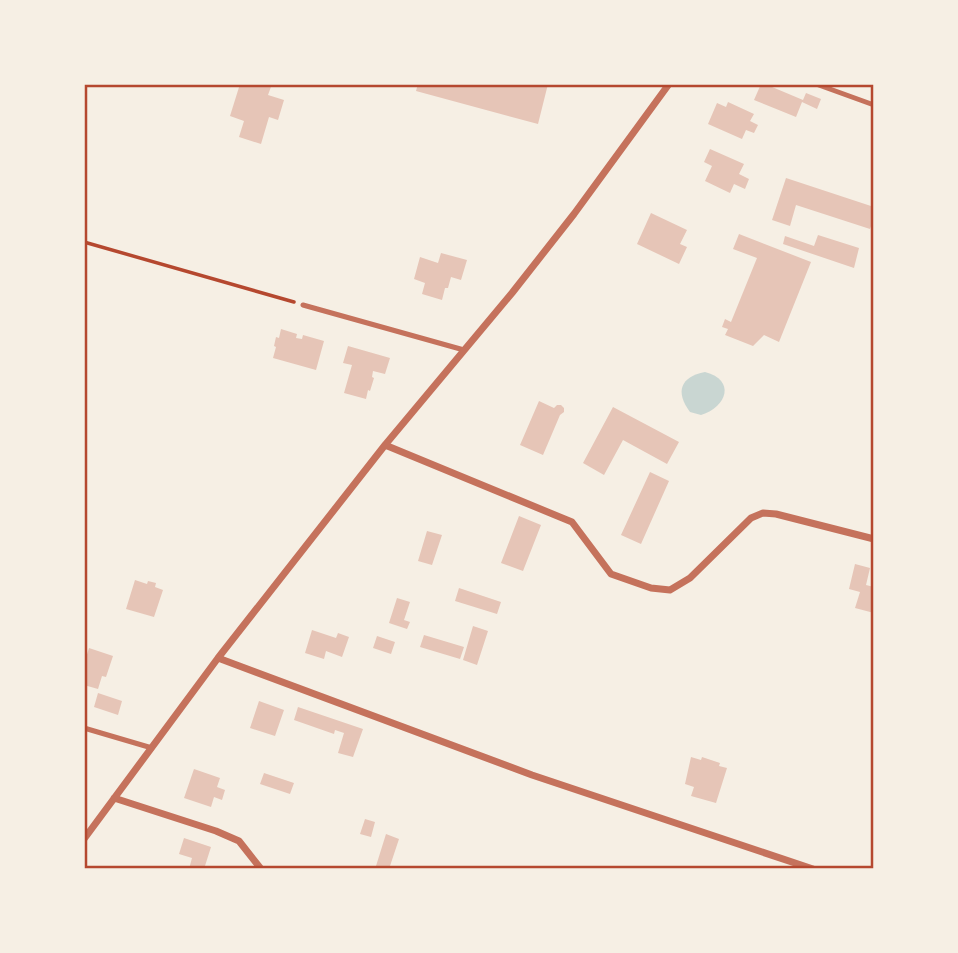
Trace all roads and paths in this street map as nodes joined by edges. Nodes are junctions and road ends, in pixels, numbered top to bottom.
1 (669, 84) edge
2 (816, 84) edge
3 (874, 105) edge
4 (84, 242) edge
5 (303, 305) joint
6 (464, 350) junction
7 (385, 446) junction
8 (874, 538) edge
9 (218, 659) junction
10 (84, 728) edge
11 (152, 748) junction
12 (114, 798) junction
13 (84, 839) edge
14 (261, 869) edge
15 (813, 869) edge

1 - 6 street
2 - 3 lane
4 - 5 path
5 - 6 lane
6 - 7 street
7 - 8 street
7 - 9 street
9 - 11 street
9 - 15 street
10 - 11 lane
11 - 12 street
12 - 13 street
12 - 14 street

